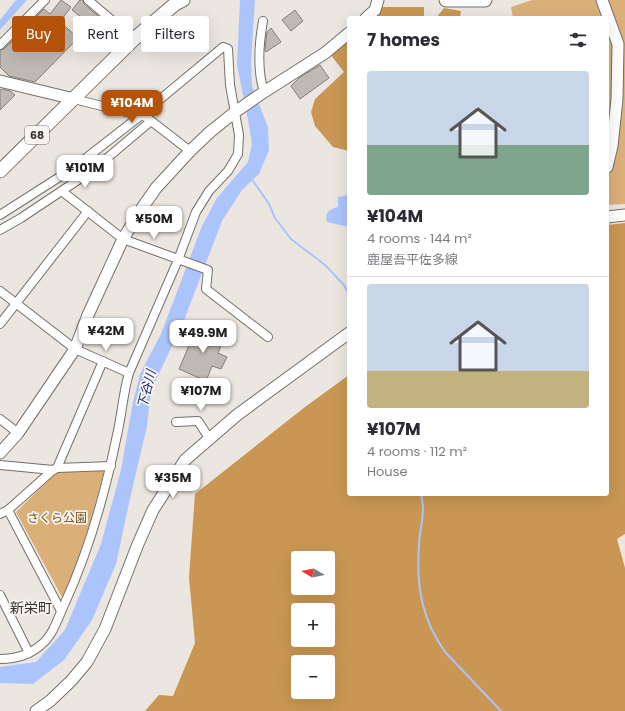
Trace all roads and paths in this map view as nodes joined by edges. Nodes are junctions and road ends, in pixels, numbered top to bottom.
1 (45, 0) edge
2 (88, 0) edge
3 (378, 0) edge
4 (446, 0) edge
5 (485, 0) edge
6 (602, 0) edge
7 (179, 1) edge
8 (368, 16) edge
9 (608, 16) edge
10 (609, 19) edge
11 (263, 21) dead end
12 (347, 35) edge
13 (134, 39) junction
14 (0, 45) edge
15 (0, 81) edge
16 (264, 92) junction
17 (74, 99) junction
18 (235, 112) junction
19 (140, 116) junction
20 (151, 121) junction
21 (190, 150) junction
22 (609, 159) edge
23 (0, 171) edge
24 (63, 192) junction
25 (88, 211) junction
26 (0, 215) edge
27 (625, 215) edge
28 (609, 217) edge
29 (0, 230) edge
30 (123, 239) junction
31 (178, 260) junction
32 (0, 291) edge
33 (16, 303) junction
34 (0, 324) edge
35 (347, 334) edge
36 (268, 337) dead end
37 (75, 349) junction
38 (103, 361) junction
39 (129, 373) junction
40 (0, 419) edge
41 (176, 422) dead end
42 (18, 433) junction
43 (209, 438) junction
44 (0, 453) edge
45 (0, 465) edge
46 (111, 466) junction
47 (55, 469) junction
48 (8, 510) junction
49 (0, 514) edge
50 (0, 595) edge
51 (61, 610) junction
52 (29, 653) junction
53 (0, 659) edge
54 (36, 711) edge

1 - 14 street
2 - 13 street
3 - 8 street
4 - 5 main road
6 - 9 street
7 - 13 main road, 68
10 - 22 street
11 - 16 street
12 - 16 street
13 - 17 main road, 68
15 - 17 street
16 - 18 street
17 - 19 street
17 - 23 main road, 68
18 - 19 street
18 - 21 street
18 - 31 street
19 - 20 street
19 - 26 street
20 - 21 street
20 - 24 street
21 - 30 street
24 - 25 street
24 - 29 street
25 - 30 street
25 - 33 street
27 - 28 street
30 - 31 street
30 - 37 street
31 - 36 street
31 - 39 street
32 - 33 street
33 - 34 street
33 - 37 street
35 - 43 street
37 - 38 street
37 - 42 street
38 - 39 street
38 - 47 street
39 - 46 street
40 - 42 street
41 - 43 street
42 - 44 street
43 - 54 street
45 - 47 street
46 - 47 street
46 - 51 street
47 - 48 street
48 - 49 street
48 - 51 street
50 - 52 street
51 - 52 street
52 - 53 street

